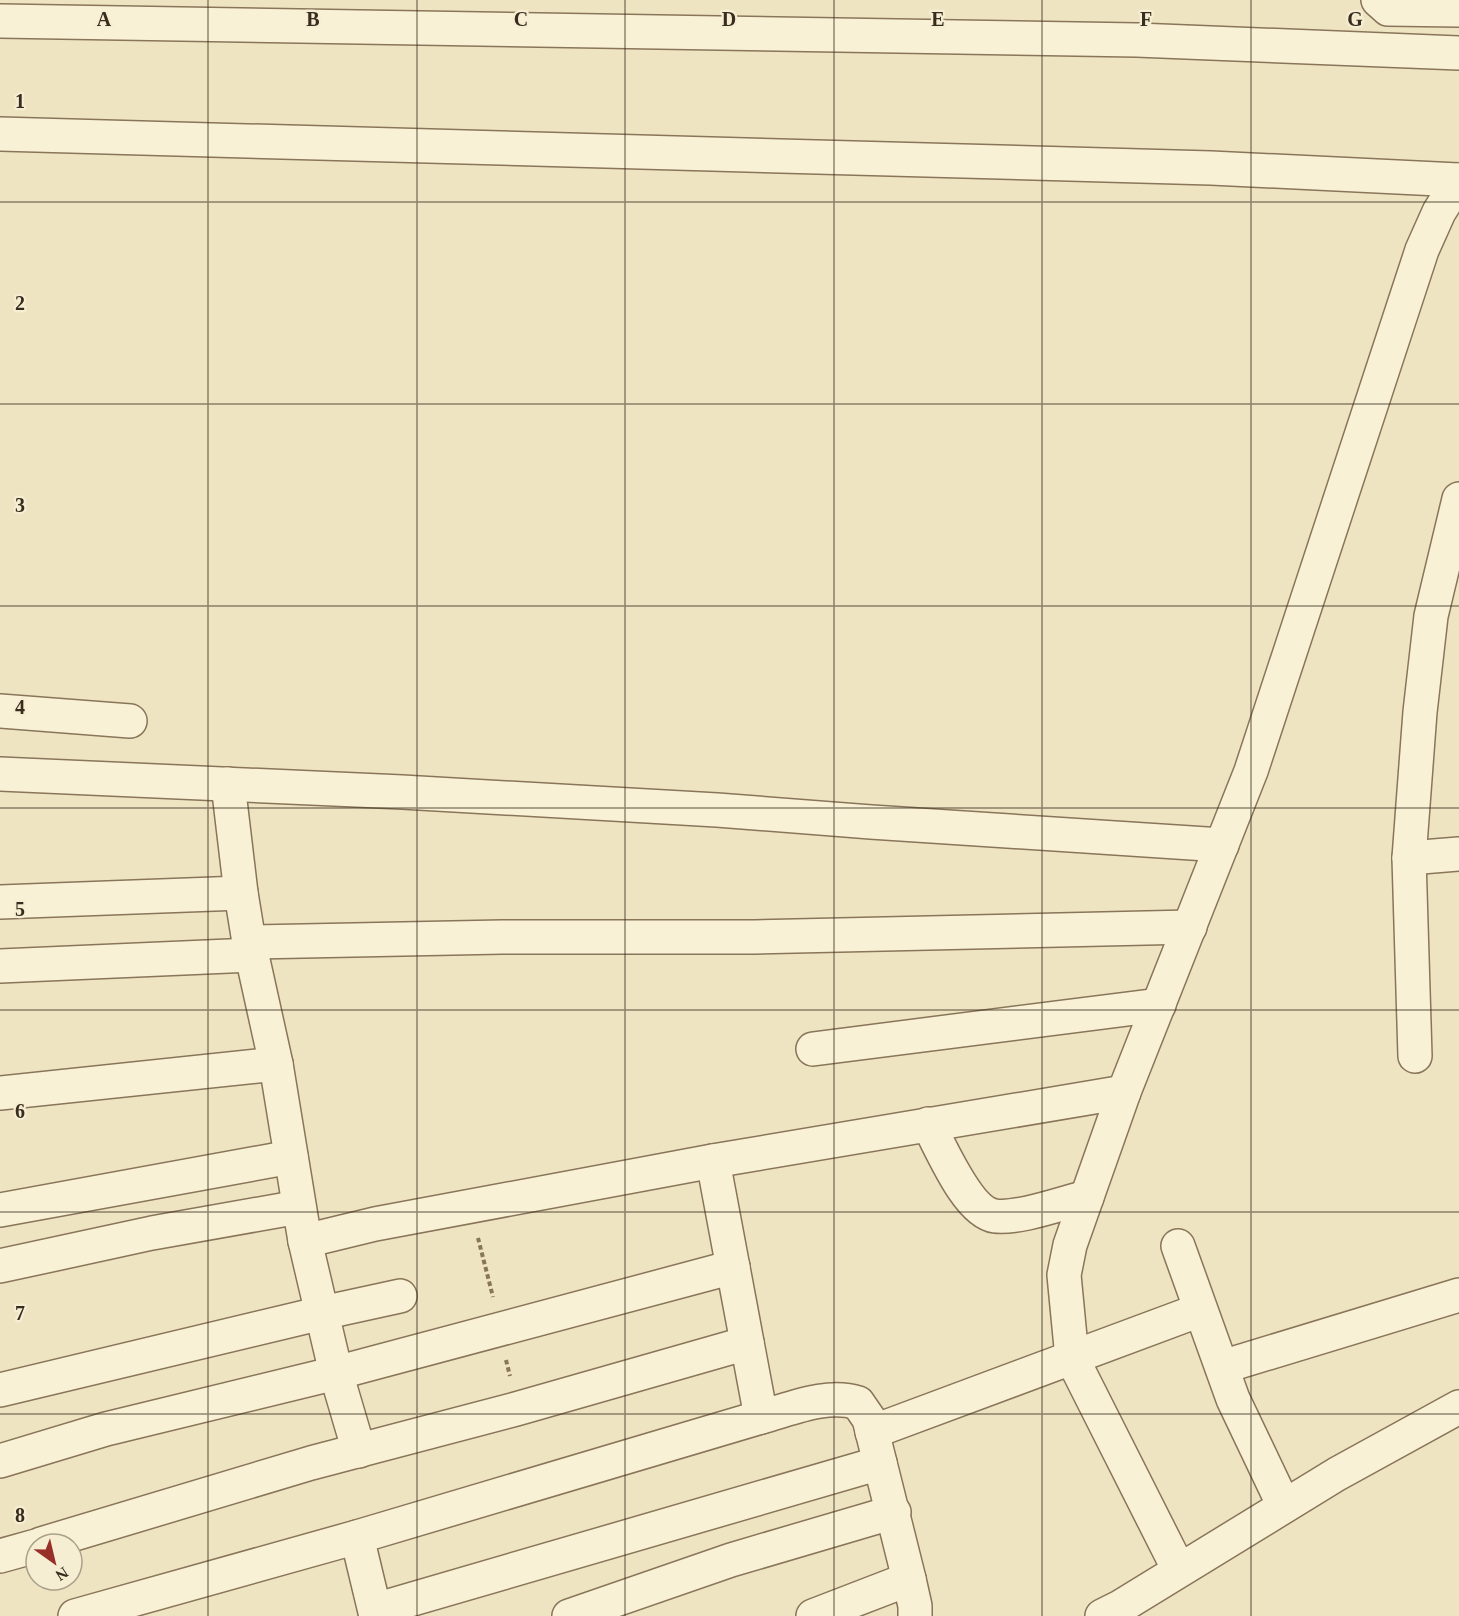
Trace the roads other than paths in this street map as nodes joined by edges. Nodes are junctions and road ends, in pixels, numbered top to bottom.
1 (1378, 0) edge
2 (1459, 10) edge
3 (0, 21) edge
4 (1459, 53) edge
5 (0, 134) edge
6 (1459, 180) edge
7 (1459, 499) edge
8 (1445, 617) edge
9 (0, 711) edge
10 (130, 722) dead end
11 (0, 774) edge
12 (228, 784) junction
13 (1222, 845) junction
14 (1459, 854) edge
15 (1409, 858) junction
16 (241, 893) junction
17 (0, 902) edge
18 (1190, 927) junction
19 (251, 949) junction
20 (0, 966) edge
21 (1159, 1005) junction
22 (813, 1050) dead end
23 (1415, 1056) dead end
24 (276, 1064) junction
25 (1124, 1092) junction
26 (0, 1093) edge
27 (928, 1124) junction
28 (291, 1157) junction
29 (713, 1161) junction
30 (1087, 1197) junction
31 (299, 1207) junction
32 (0, 1210) edge
33 (305, 1241) junction
34 (1178, 1246) dead end
35 (0, 1266) edge
36 (733, 1267) junction
37 (1459, 1295) edge
38 (400, 1296) dead end
39 (1200, 1310) junction
40 (322, 1313) junction
41 (747, 1343) junction
42 (1072, 1358) junction
43 (1222, 1367) junction
44 (336, 1373) junction
45 (0, 1390) edge
46 (1459, 1407) edge
47 (761, 1418) junction
48 (872, 1431) junction
49 (359, 1452) junction
50 (0, 1461) edge
51 (880, 1463) junction
52 (1284, 1506) junction
53 (894, 1512) junction
54 (81, 1532) edge
55 (357, 1537) junction
56 (24, 1549) edge
57 (0, 1556) edge
58 (1179, 1570) junction
59 (909, 1579) junction
60 (375, 1613) edge
61 (1115, 1613) edge
62 (75, 1616) edge
63 (569, 1616) edge
64 (813, 1616) edge
65 (915, 1616) edge

1 - 2 street
3 - 4 street
5 - 6 street
6 - 13 street
7 - 8 street
8 - 15 street
9 - 10 street
11 - 12 street
12 - 13 street
12 - 16 street
13 - 18 street
14 - 15 street
15 - 23 street
16 - 17 street
16 - 19 street
18 - 19 street
18 - 21 street
19 - 20 street
19 - 24 street
21 - 22 street
21 - 25 street
24 - 26 street
24 - 28 street
25 - 27 street
25 - 30 street
27 - 29 street
27 - 30 street
28 - 31 street
28 - 32 street
29 - 33 street
29 - 36 street
30 - 42 street
31 - 33 street
31 - 35 street
33 - 40 street
34 - 39 street
36 - 41 street
36 - 44 street
37 - 43 street
38 - 40 street
39 - 42 street
39 - 43 street
40 - 44 street
40 - 45 street
41 - 47 street
41 - 49 street
42 - 48 street
42 - 58 street
43 - 52 street
44 - 49 street
44 - 50 street
46 - 52 street
47 - 48 street
47 - 55 street
48 - 51 street
49 - 54 street
51 - 53 street
51 - 60 street
52 - 58 street
53 - 59 street
53 - 63 street
55 - 60 street
55 - 62 street
56 - 57 street
58 - 61 street
59 - 64 street
59 - 65 street

